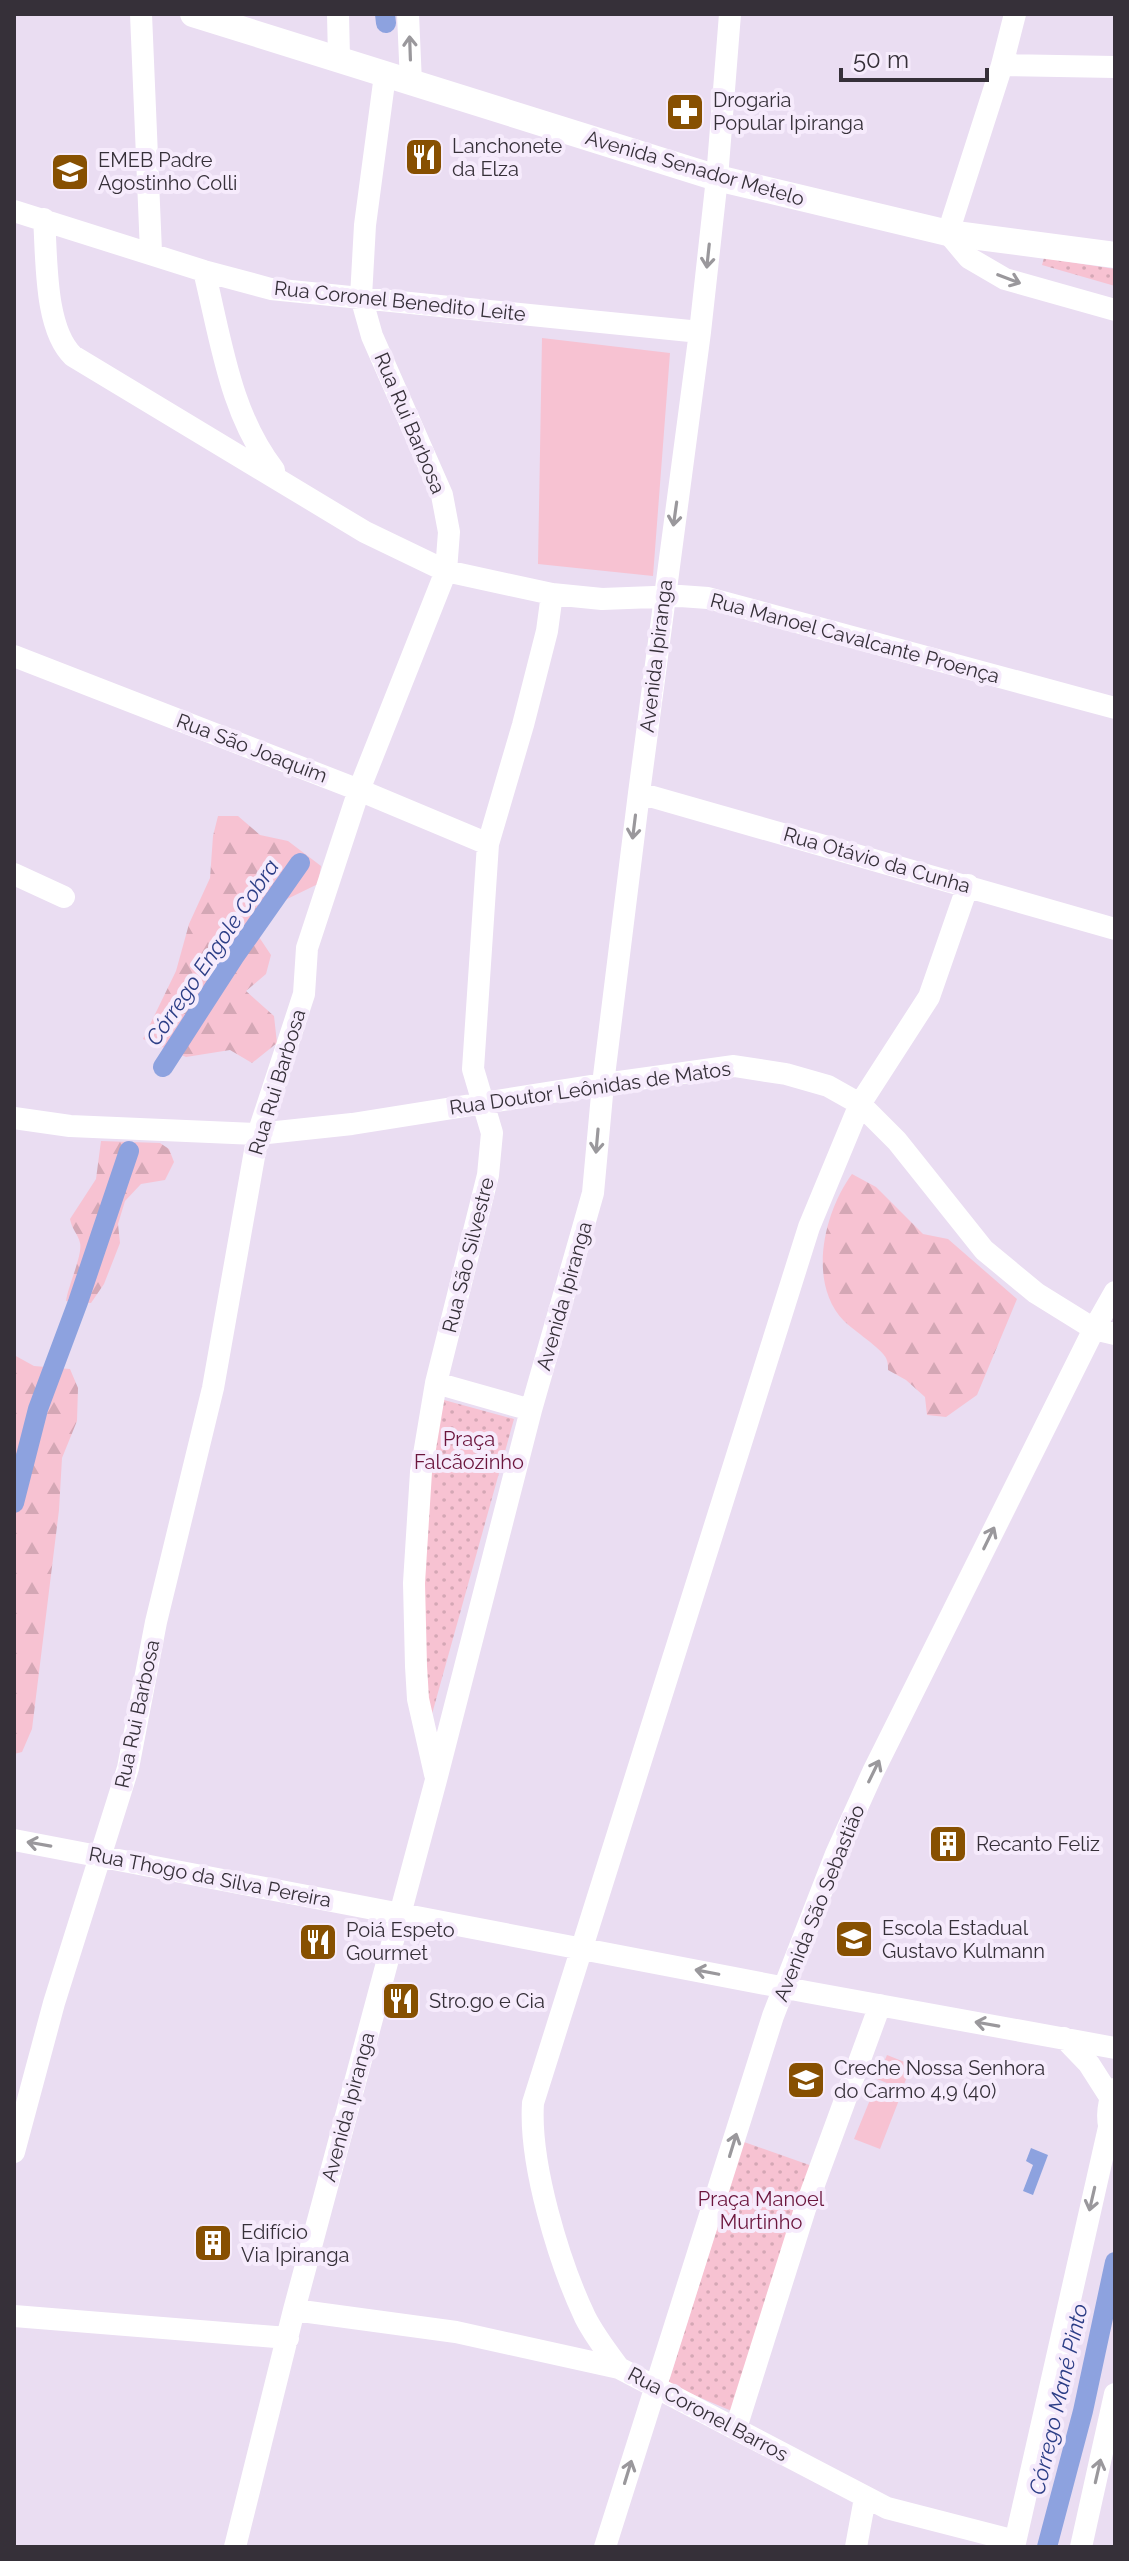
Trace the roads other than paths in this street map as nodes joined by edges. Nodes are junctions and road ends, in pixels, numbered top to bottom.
1 (141, 14) edge
2 (193, 14) edge
3 (338, 14) edge
4 (408, 14) edge
5 (730, 14) edge
6 (1015, 14) edge
7 (339, 58) junction
8 (1002, 65) junction
9 (1115, 67) edge
10 (385, 75) junction
11 (411, 83) junction
12 (717, 178) junction
13 (14, 211) edge
14 (44, 219) junction
15 (948, 233) junction
16 (151, 252) junction
17 (1115, 255) edge
18 (204, 271) junction
19 (361, 297) junction
20 (1115, 310) edge
21 (700, 332) junction
22 (282, 480) junction
23 (446, 571) junction
24 (552, 594) junction
25 (664, 596) junction
26 (14, 656) edge
27 (1115, 708) edge
28 (359, 790) junction
29 (639, 793) junction
30 (488, 844) junction
31 (14, 874) edge
32 (968, 885) junction
33 (64, 897) dead end
34 (1115, 929) edge
35 (603, 1084) junction
36 (482, 1103) junction
37 (860, 1104) junction
38 (14, 1118) edge
39 (258, 1134) junction
40 (1115, 1292) edge
41 (1104, 1332) edge
42 (436, 1383) junction
43 (531, 1410) junction
44 (436, 1780) junction
45 (14, 1840) edge
46 (101, 1856) junction
47 (399, 1913) junction
48 (583, 1947) junction
49 (783, 1987) junction
50 (880, 2005) junction
51 (1063, 2037) junction
52 (1115, 2048) edge
53 (1115, 2057) edge
54 (1113, 2113) edge
55 (14, 2152) edge
56 (294, 2310) junction
57 (14, 2316) edge
58 (288, 2338) junction
59 (619, 2368) junction
60 (654, 2387) junction
61 (1115, 2394) edge
62 (736, 2428) junction
63 (865, 2498) junction
64 (1014, 2544) edge
65 (235, 2547) edge
66 (605, 2547) edge
67 (856, 2547) edge
68 (1081, 2547) edge

1 - 16 street
2 - 7 main road, Avenida Senador Metelo
3 - 7 street
11 -> 4 street
5 - 12 street, Avenida Ipiranga
6 - 8 street
7 - 10 main road, Avenida Senador Metelo
8 - 9 street
8 - 15 street
10 - 11 main road, Avenida Senador Metelo
10 - 19 street, Rua Rui Barbosa
11 - 12 main road, Avenida Senador Metelo
12 - 15 main road, Avenida Senador Metelo
12 -> 21 street, Avenida Ipiranga
13 - 14 street, Rua Coronel Benedito Leite
14 - 16 street, Rua Coronel Benedito Leite
14 - 22 street, Rua Manoel Cavalcante Proença
15 - 17 main road, Avenida Senador Metelo
15 -> 20 street
16 - 18 street, Rua Coronel Benedito Leite
18 - 19 street, Rua Coronel Benedito Leite
18 - 22 street, Rua Manoel Cavalcante Proença
19 - 21 street, Rua Coronel Benedito Leite
19 - 23 street, Rua Rui Barbosa
21 -> 25 street, Avenida Ipiranga
22 - 23 street, Rua Manoel Cavalcante Proença
23 - 24 street, Rua Manoel Cavalcante Proença
23 - 28 street, Rua Rui Barbosa
24 - 25 street, Rua Manoel Cavalcante Proença
24 - 30 street, Rua São Silvestre
25 - 27 street, Rua Manoel Cavalcante Proença
25 - 29 street, Avenida Ipiranga
26 - 28 street, Rua São Joaquim
28 - 30 street, Rua São Joaquim
28 - 39 street, Rua Rui Barbosa
29 - 32 street, Rua Otávio da Cunha
29 -> 35 street, Avenida Ipiranga
30 - 36 street, Rua São Silvestre
31 - 33 street
32 - 34 street, Rua Otávio da Cunha
32 - 37 street
35 - 36 street, Rua Doutor Leônidas de Matos
35 - 37 street, Rua Doutor Leônidas de Matos
35 -> 43 street, Avenida Ipiranga
36 - 39 street, Rua Doutor Leônidas de Matos
36 - 42 street, Rua São Silvestre
37 - 41 street, Rua Doutor Leônidas de Matos
37 - 48 street
38 - 39 street, Rua Doutor Leônidas de Matos
39 - 46 street, Rua Rui Barbosa
40 - 41 street, Avenida São Sebastião
49 -> 41 street, Avenida São Sebastião
42 - 43 street
42 - 44 street, Rua São Silvestre
43 - 44 street, Avenida Ipiranga
44 - 47 street, Avenida Ipiranga
46 -> 45 street, Rua Thogo da Silva Pereira
46 - 47 street, Rua Thogo da Silva Pereira
46 - 55 street, Rua Rui Barbosa
47 - 48 street, Rua Thogo da Silva Pereira
47 - 56 street, Avenida Ipiranga
49 -> 48 street, Rua Thogo da Silva Pereira
48 - 59 street
49 - 50 street, Rua Thogo da Silva Pereira
60 -> 49 street, Avenida São Sebastião
51 -> 50 street, Rua Thogo da Silva Pereira
50 - 62 street
51 - 52 street, Rua Thogo da Silva Pereira
51 - 54 street
53 - 54 street
54 -> 64 street
56 - 58 street, Avenida Ipiranga
56 - 59 street, Rua Coronel Barros
57 - 58 street
58 - 65 street, Avenida Ipiranga
59 - 60 street, Rua Coronel Barros
60 - 62 street, Rua Coronel Barros
66 -> 60 street, Avenida São Sebastião
68 -> 61 street
62 - 63 street, Rua Coronel Barros
63 - 64 street, Rua Coronel Barros
63 - 67 street

